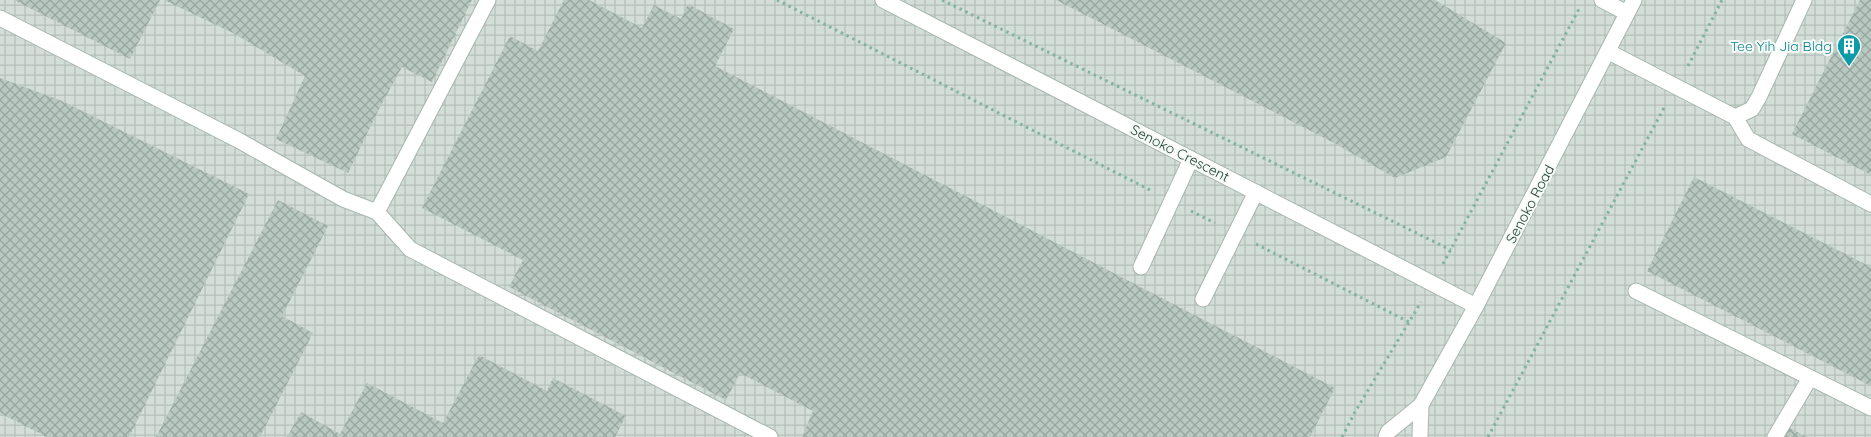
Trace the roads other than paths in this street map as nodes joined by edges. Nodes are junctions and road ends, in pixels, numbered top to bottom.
1 (488, 0) edge
2 (883, 0) edge
3 (1602, 0) edge
4 (1804, 0) edge
5 (1631, 7) edge
6 (0, 18) edge
7 (1609, 52) junction
8 (1735, 117) junction
9 (1191, 160) junction
10 (1256, 192) junction
11 (1871, 204) edge
12 (377, 212) junction
13 (1141, 267) dead end
14 (1636, 291) dead end
15 (1203, 299) dead end
16 (1476, 306) junction
17 (1810, 378) junction
18 (1421, 405) junction
19 (1871, 408) edge
20 (770, 437) edge
21 (1386, 437) edge
22 (1420, 437) edge
23 (1775, 437) edge

1 - 12 street
2 - 9 street, Senoko Crescent
3 - 5 street
4 - 8 street
5 - 7 street, Senoko Road
6 - 12 street
7 - 8 street
7 - 16 street, Senoko Road
8 - 11 street
9 - 10 street, Senoko Crescent
9 - 13 street
10 - 15 street
10 - 16 street, Senoko Crescent
12 - 20 street
14 - 17 street
16 - 18 street, Senoko Road
17 - 19 street
17 - 23 street
18 - 21 street, Senoko Road
18 - 22 street, Senoko Road

